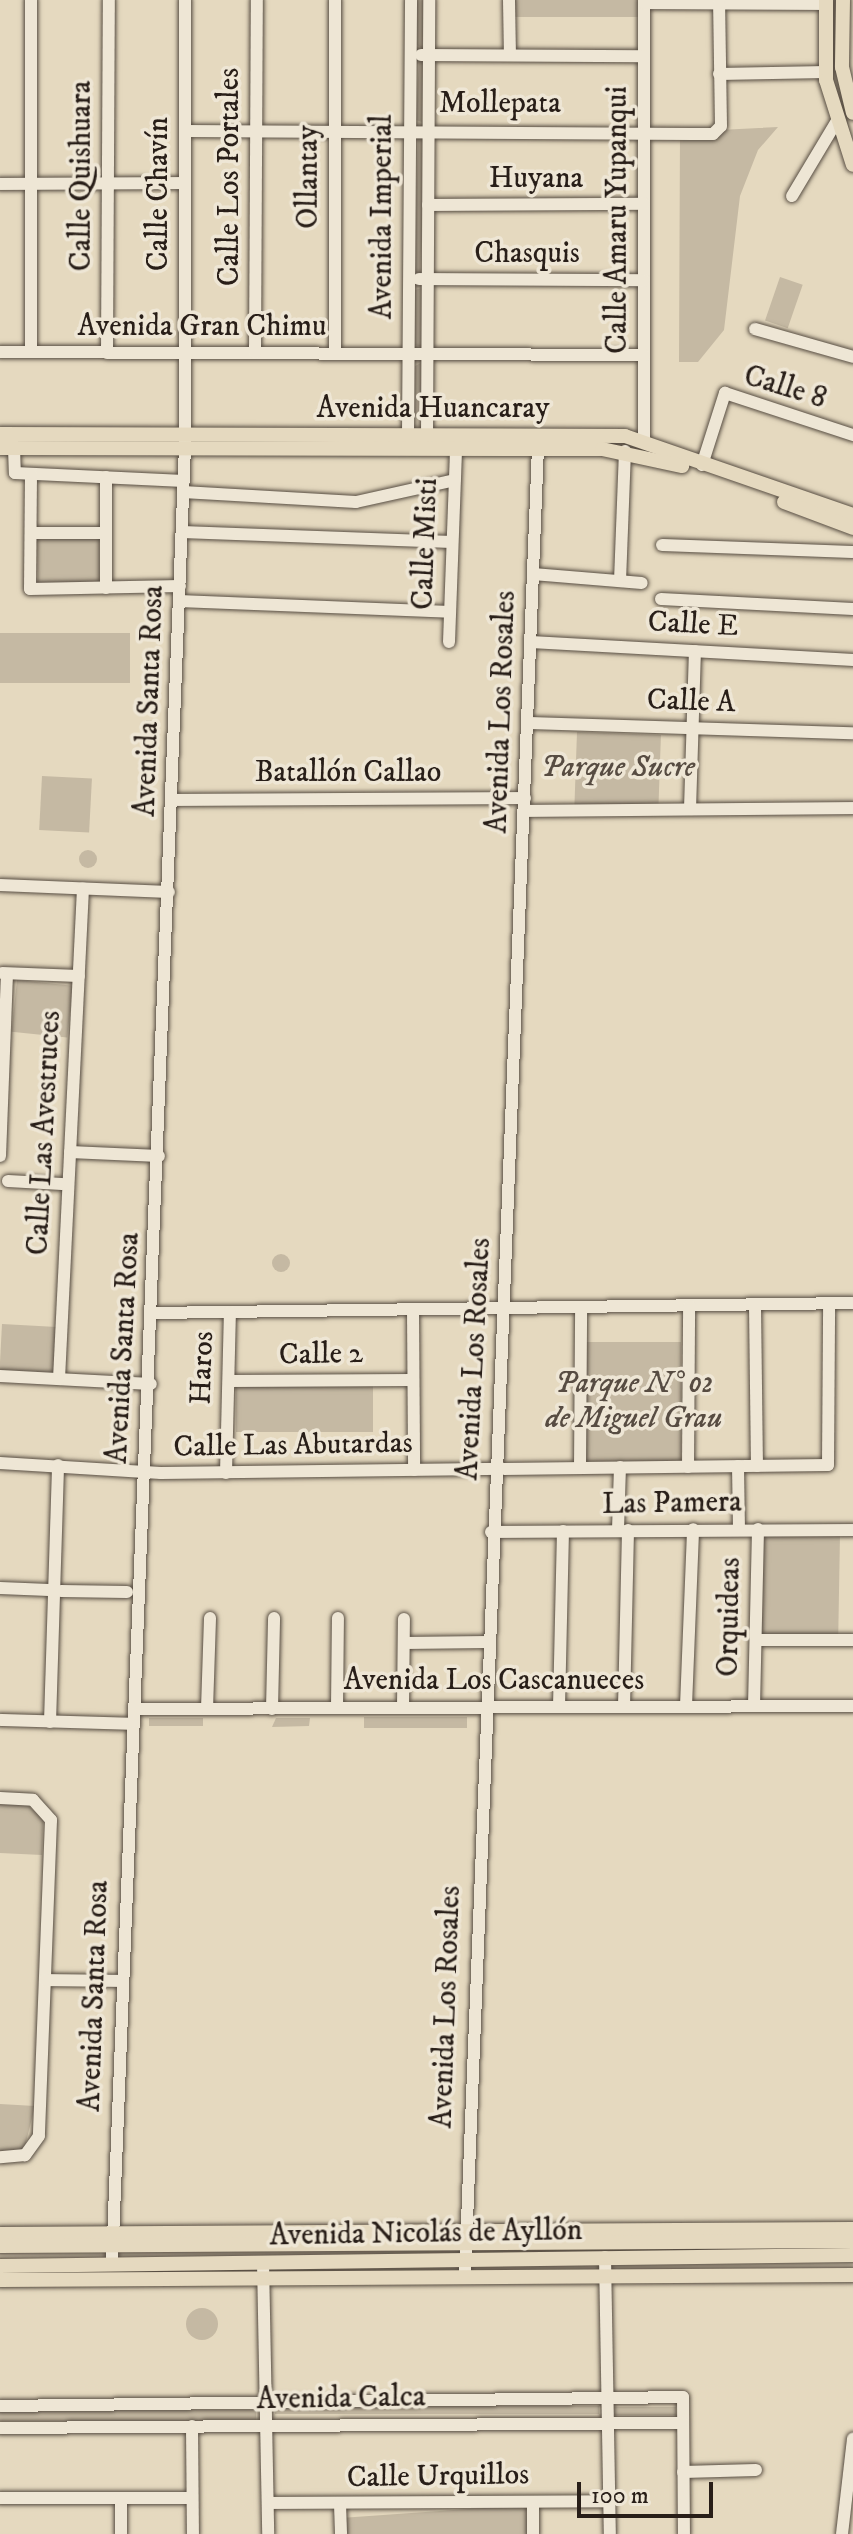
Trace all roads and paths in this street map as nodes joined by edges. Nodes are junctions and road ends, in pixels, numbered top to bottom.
1 (31, 0) edge
2 (109, 0) edge
3 (185, 0) edge
4 (257, 0) edge
5 (335, 0) edge
6 (411, 0) edge
7 (429, 0) edge
8 (509, 0) edge
9 (843, 0) edge
10 (644, 2) edge
11 (826, 2) edge
12 (719, 4) junction
13 (410, 55) junction
14 (429, 55) junction
15 (510, 55) junction
16 (644, 56) junction
17 (826, 72) junction
18 (719, 74) junction
19 (853, 113) edge
20 (838, 119) junction
21 (429, 130) junction
22 (644, 130) junction
23 (185, 131) junction
24 (256, 131) junction
25 (335, 131) junction
26 (410, 131) junction
27 (853, 165) edge
28 (185, 183) junction
29 (0, 184) edge
30 (31, 184) junction
31 (108, 184) junction
32 (792, 196) dead end
33 (644, 204) junction
34 (428, 205) junction
35 (409, 279) junction
36 (428, 279) junction
37 (644, 280) junction
38 (755, 329) dead end
39 (0, 352) edge
40 (31, 352) junction
41 (107, 353) junction
42 (185, 353) junction
43 (255, 353) junction
44 (335, 354) junction
45 (409, 354) junction
46 (427, 354) junction
47 (644, 355) junction
48 (853, 357) edge
49 (0, 434) edge
50 (408, 435) junction
51 (427, 435) junction
52 (853, 435) edge
53 (644, 440) junction
54 (185, 442) junction
55 (7, 448) edge
56 (456, 449) junction
57 (538, 449) junction
58 (625, 451) junction
59 (702, 465) junction
60 (31, 474) junction
61 (106, 477) junction
62 (455, 480) junction
63 (183, 486) junction
64 (853, 515) edge
65 (853, 528) edge
66 (182, 532) junction
67 (34, 533) junction
68 (106, 533) junction
69 (452, 542) junction
70 (662, 545) dead end
71 (853, 552) edge
72 (533, 574) junction
73 (620, 581) junction
74 (642, 583) dead end
75 (180, 586) junction
76 (106, 588) junction
77 (661, 599) dead end
78 (179, 601) junction
79 (853, 609) edge
80 (450, 612) junction
81 (449, 642) dead end
82 (531, 642) junction
83 (695, 651) junction
84 (853, 660) edge
85 (528, 723) junction
86 (693, 728) junction
87 (853, 733) edge
88 (172, 800) junction
89 (524, 804) junction
90 (853, 808) edge
91 (690, 809) junction
92 (0, 885) edge
93 (83, 889) junction
94 (169, 892) junction
95 (4, 974) edge
96 (79, 976) junction
97 (70, 1152) junction
98 (0, 1156) edge
99 (159, 1156) junction
100 (8, 1181) dead end
101 (62, 1184) dead end
102 (853, 1303) edge
103 (829, 1304) junction
104 (755, 1305) junction
105 (689, 1306) junction
106 (581, 1309) junction
107 (505, 1310) junction
108 (413, 1311) junction
109 (230, 1312) junction
110 (153, 1313) junction
111 (0, 1376) edge
112 (59, 1379) junction
113 (413, 1380) junction
114 (229, 1381) junction
115 (151, 1384) junction
116 (0, 1463) edge
117 (58, 1465) junction
118 (738, 1466) junction
119 (757, 1466) junction
120 (620, 1467) junction
121 (688, 1467) junction
122 (580, 1468) junction
123 (495, 1469) junction
124 (414, 1470) junction
125 (145, 1471) junction
126 (226, 1473) junction
127 (693, 1529) junction
128 (739, 1529) junction
129 (758, 1529) junction
130 (623, 1530) junction
131 (853, 1530) edge
132 (563, 1531) junction
133 (491, 1532) junction
134 (0, 1588) edge
135 (127, 1592) dead end
136 (210, 1618) dead end
137 (274, 1618) dead end
138 (338, 1618) dead end
139 (404, 1619) dead end
140 (756, 1640) junction
141 (853, 1640) edge
142 (487, 1642) junction
143 (404, 1643) junction
144 (686, 1706) junction
145 (754, 1706) junction
146 (853, 1706) edge
147 (485, 1707) junction
148 (559, 1707) junction
149 (624, 1707) junction
150 (337, 1708) junction
151 (403, 1708) junction
152 (136, 1709) junction
153 (207, 1709) junction
154 (272, 1709) junction
155 (0, 1720) edge
156 (50, 1722) junction
157 (132, 1724) junction
158 (0, 1798) edge
159 (45, 1980) junction
160 (122, 1981) junction
161 (0, 2157) edge
162 (853, 2229) edge
163 (0, 2234) edge
164 (421, 2234) junction
165 (112, 2239) junction
166 (853, 2241) edge
167 (393, 2245) junction
168 (0, 2246) edge
169 (787, 2248) junction
170 (464, 2252) junction
171 (853, 2255) edge
172 (605, 2257) junction
173 (396, 2262) junction
174 (112, 2264) junction
175 (0, 2266) edge
176 (263, 2268) junction
177 (347, 2273) junction
178 (605, 2274) junction
179 (853, 2275) edge
180 (0, 2280) edge
181 (609, 2397) junction
182 (266, 2403) junction
183 (0, 2406) edge
184 (609, 2422) junction
185 (683, 2423) junction
186 (192, 2426) junction
187 (265, 2426) junction
188 (0, 2428) edge
189 (853, 2439) edge
190 (756, 2470) dead end
191 (683, 2472) junction
192 (0, 2498) edge
193 (121, 2498) junction
194 (192, 2498) junction
195 (610, 2501) junction
196 (533, 2502) junction
197 (268, 2503) junction
198 (340, 2504) junction
199 (121, 2534) edge
200 (193, 2534) edge
201 (268, 2534) edge
202 (341, 2534) edge
203 (533, 2534) edge
204 (610, 2534) edge
205 (684, 2534) edge
206 (842, 2534) edge

1 - 30 street
2 - 31 street, Calle Quishuara
3 - 23 street, Calle Chavín
4 - 24 street, Calle Los Portales
5 - 25 street, Ollantay
6 - 13 street, Avenida Imperial
7 - 14 street, Avenida Imperial
8 - 15 street
9 - 19 main road
10 - 12 street
10 - 16 street, Calle Amaru Yupanqui
11 - 12 street
11 - 17 main road
12 - 18 street
13 - 14 street
13 - 26 street, Avenida Imperial
14 - 15 street
14 - 21 street, Avenida Imperial
15 - 16 street
16 - 22 street, Calle Amaru Yupanqui
17 - 18 street
17 - 20 main road
18 - 22 street, Mollepata
20 - 27 main road
20 - 32 street
21 - 22 street, Mollepata
21 - 26 street, Mollepata
21 - 34 street, Avenida Imperial
22 - 33 street, Calle Amaru Yupanqui
23 - 24 street, Mollepata
23 - 28 street, Calle Chavín
24 - 25 street, Mollepata
24 - 43 street, Calle Los Portales
25 - 26 street, Mollepata
25 - 44 street, Ollantay
26 - 35 street, Avenida Imperial
28 - 31 street
28 - 42 street, Calle Chavín
29 - 30 street
30 - 31 street
30 - 40 street
31 - 41 street, Calle Quishuara
33 - 34 street, Huyana
33 - 37 street, Calle Amaru Yupanqui
34 - 36 street, Avenida Imperial
35 - 36 street, Chasquis
35 - 45 street, Avenida Imperial
36 - 37 street, Chasquis
36 - 46 street, Avenida Imperial
37 - 47 street, Calle Amaru Yupanqui
38 - 48 street
39 - 40 street, Avenida Gran Chimu
40 - 41 street, Avenida Gran Chimu
41 - 42 street, Avenida Gran Chimu
42 - 43 street, Avenida Gran Chimu
42 - 54 street, Calle Chavín
43 - 44 street, Avenida Gran Chimu
44 - 45 street, Avenida Gran Chimu
45 - 46 street, Avenida Gran Chimu
45 - 50 street, Avenida Imperial
46 - 47 street, Avenida Gran Chimu
46 - 51 street, Avenida Imperial
47 - 53 street, Calle Amaru Yupanqui
49 - 54 main road, Avenida Huancaray
50 - 51 main road, Avenida Huancaray
50 - 54 main road, Avenida Huancaray
51 - 53 main road, Avenida Huancaray
52 - 59 street, Calle 8
53 - 59 main road, Avenida Huancaray
54 - 55 main road, Avenida Huancaray
54 - 56 main road, Avenida Huancaray
54 - 63 street, Avenida Santa Rosa
55 - 60 street
56 - 57 main road, Avenida Huancaray
56 - 62 street, Calle Misti
57 - 58 main road, Avenida Huancaray
57 - 72 street, Avenida Los Rosales
58 - 65 main road, Avenida Huancaray
58 - 73 street
59 - 64 main road, Avenida Huancaray
60 - 61 street
60 - 67 street
61 - 63 street
61 - 68 street
62 - 63 street
62 - 69 street, Calle Misti
63 - 66 street, Avenida Santa Rosa
66 - 69 street
66 - 75 street, Avenida Santa Rosa
67 - 68 street
67 - 76 street
68 - 76 street
69 - 80 street, Calle Misti
70 - 71 street
72 - 73 street
72 - 82 street, Avenida Los Rosales
73 - 74 street
75 - 76 street
75 - 78 street, Avenida Santa Rosa
77 - 79 street
78 - 80 street
78 - 88 street, Avenida Santa Rosa
80 - 81 street, Calle Misti
82 - 83 street, Calle E
82 - 85 street, Avenida Los Rosales
83 - 84 street, Calle E
83 - 86 street
85 - 86 street, Calle A
85 - 89 street, Avenida Los Rosales
86 - 87 street, Calle A
86 - 91 street
88 - 89 street, Batallón Callao
88 - 94 street, Avenida Santa Rosa
89 - 91 street, Batallón Callao
89 - 107 street, Avenida Los Rosales
90 - 91 street, Batallón Callao
92 - 93 street
93 - 94 street
93 - 96 street, Calle Las Avestruces
94 - 99 street, Avenida Santa Rosa
95 - 96 street
95 - 98 street
96 - 97 street, Calle Las Avestruces
97 - 99 street
97 - 112 street, Calle Las Avestruces
99 - 110 street, Avenida Santa Rosa
100 - 101 street
102 - 103 street
103 - 104 street
103 - 119 street, Calle Las Abutardas
104 - 105 street
104 - 119 street
105 - 106 street
105 - 121 street
106 - 107 street
106 - 122 street
107 - 108 street
107 - 123 street, Avenida Los Rosales
108 - 109 street
108 - 113 street
109 - 110 street
109 - 114 street, Haros
110 - 115 street, Avenida Santa Rosa
111 - 112 street
112 - 115 street
113 - 114 street, Calle 2
113 - 124 street
114 - 126 street, Haros
115 - 125 street, Avenida Santa Rosa
116 - 117 street, Calle Las Abutardas
117 - 125 street, Calle Las Abutardas
117 - 156 street
118 - 119 street, Calle Las Abutardas
118 - 121 street, Calle Las Abutardas
118 - 128 street
120 - 121 street, Calle Las Abutardas
120 - 122 street, Calle Las Abutardas
120 - 130 street
122 - 123 street, Calle Las Abutardas
123 - 124 street, Calle Las Abutardas
123 - 133 street, Avenida Los Rosales
124 - 126 street, Calle Las Abutardas
125 - 126 street, Calle Las Abutardas
125 - 152 street, Avenida Santa Rosa
127 - 128 street, Las Pamera
127 - 130 street, Las Pamera
127 - 144 street
128 - 129 street, Las Pamera
129 - 131 street, Las Pamera
129 - 140 street, Orquideas
130 - 132 street, Las Pamera
130 - 149 street
132 - 133 street, Las Pamera
132 - 148 street
133 - 142 street, Avenida Los Rosales
134 - 135 street
136 - 153 street
137 - 154 street
138 - 150 street
139 - 143 street
140 - 141 street
140 - 145 street, Orquideas
142 - 143 street
142 - 147 street, Avenida Los Rosales
143 - 151 street
144 - 145 street, Avenida Los Cascanueces
144 - 149 street, Avenida Los Cascanueces
145 - 146 street, Avenida Los Cascanueces
147 - 148 street, Avenida Los Cascanueces
147 - 151 street, Avenida Los Cascanueces
147 - 170 street, Avenida Los Rosales
148 - 149 street, Avenida Los Cascanueces
150 - 151 street, Avenida Los Cascanueces
150 - 154 street, Avenida Los Cascanueces
152 - 153 street, Avenida Los Cascanueces
152 - 157 street, Avenida Santa Rosa
153 - 154 street, Avenida Los Cascanueces
155 - 156 street
156 - 157 street
157 - 160 street, Avenida Santa Rosa
158 - 159 street
159 - 160 street
159 - 161 street
160 - 165 street, Avenida Santa Rosa
162 - 170 main road, Avenida Nicolás de Ayllón
163 - 165 main road
164 - 165 main road, Avenida Nicolás de Ayllón
164 - 167 main road
164 - 170 main road, Avenida Nicolás de Ayllón
165 - 167 main road, Avenida Nicolás de Ayllón
165 - 168 main road, Avenida Nicolás de Ayllón
165 - 174 street, Avenida Santa Rosa
166 - 169 main road, Avenida Nicolás de Ayllón
167 - 170 main road, Avenida Nicolás de Ayllón
169 - 170 main road, Avenida Nicolás de Ayllón
169 - 171 main road, Avenida Nicolás de Ayllón
169 - 172 main road, Avenida Nicolás de Ayllón
170 - 172 main road, Avenida Nicolás de Ayllón
170 - 173 main road, Avenida Nicolás de Ayllón
170 - 177 main road, Avenida Nicolás de Ayllón
170 - 178 main road, Avenida Nicolás de Ayllón
172 - 178 street
173 - 176 main road, Avenida Nicolás de Ayllón
173 - 177 main road
174 - 175 main road, Avenida Nicolás de Ayllón
174 - 176 main road, Avenida Nicolás de Ayllón
176 - 177 main road, Avenida Nicolás de Ayllón
176 - 180 main road, Avenida Nicolás de Ayllón
176 - 182 street
178 - 179 main road, Avenida Nicolás de Ayllón
178 - 181 street
181 - 182 street, Avenida Calca
181 - 184 street
181 - 185 street, Avenida Calca
182 - 183 street, Avenida Calca
182 - 187 street
184 - 185 street, Avenida Calca
184 - 187 street, Avenida Calca
184 - 195 street
185 - 191 street
186 - 187 street, Avenida Calca
186 - 188 street, Avenida Calca
186 - 194 street
187 - 197 street
189 - 206 street
190 - 191 street
191 - 205 street
192 - 193 street
193 - 194 street
193 - 199 street
194 - 200 street
195 - 196 street, Calle Urquillos
195 - 204 street
196 - 198 street, Calle Urquillos
196 - 203 street
197 - 198 street, Calle Urquillos
197 - 201 street
198 - 202 street

